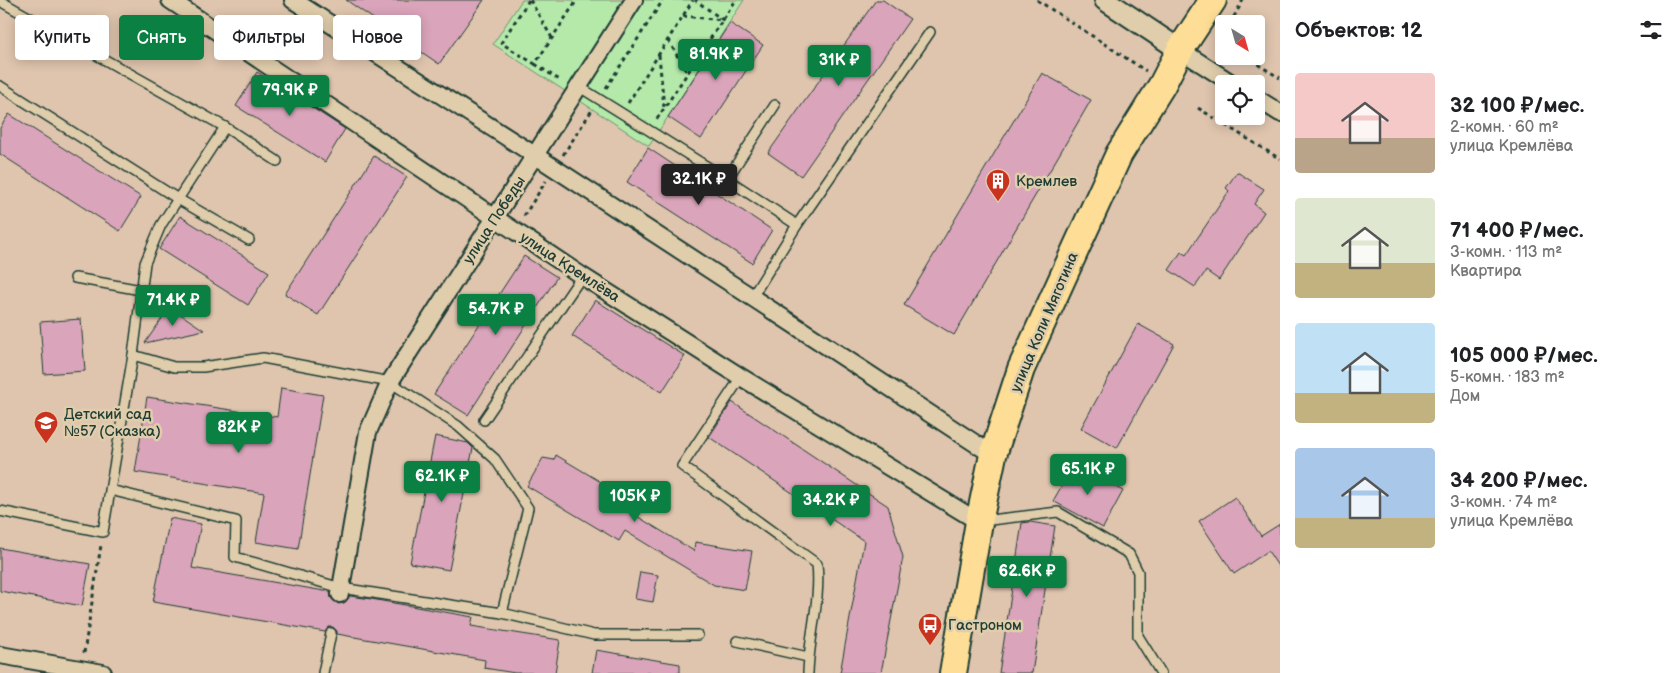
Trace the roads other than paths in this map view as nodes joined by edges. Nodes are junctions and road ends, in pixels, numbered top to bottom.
1 (170, 0) edge
2 (293, 0) edge
3 (634, 0) edge
4 (1105, 0) edge
5 (1213, 0) edge
6 (0, 1) edge
7 (930, 32) dead end
8 (1180, 50) junction
9 (1219, 75) edge
10 (0, 86) edge
11 (577, 88) junction
12 (1265, 104) edge
13 (776, 105) dead end
14 (1280, 113) edge
15 (225, 127) junction
16 (536, 156) junction
17 (277, 161) dead end
18 (727, 179) junction
19 (178, 199) junction
20 (495, 217) junction
21 (797, 225) junction
22 (249, 240) dead end
23 (582, 276) junction
24 (75, 278) dead end
25 (141, 290) junction
26 (752, 297) junction
27 (133, 355) junction
28 (741, 376) junction
29 (390, 382) junction
30 (484, 420) dead end
31 (993, 455) junction
32 (110, 490) junction
33 (0, 511) edge
34 (979, 522) junction
35 (340, 591) junction
36 (502, 613) junction
37 (331, 633) dead end
38 (698, 635) dead end
39 (737, 641) dead end
40 (0, 655) edge
41 (808, 656) junction
42 (21, 666) edge
43 (104, 673) edge
44 (323, 673) edge
45 (808, 673) edge
46 (953, 673) edge
47 (1161, 673) edge

1 - 20 street, улица Кремлёва
2 - 16 street
3 - 11 street, улица Победы
4 - 8 street
5 - 8 main road, улица Коли Мяготина
6 - 15 lane
7 - 21 lane
8 - 9 street
8 - 31 main road, улица Коли Мяготина
10 - 19 lane
11 - 16 street, улица Победы
11 - 18 lane
12 - 14 street
13 - 18 lane
15 - 17 lane
15 - 19 lane
16 - 20 street, улица Победы
16 - 26 street
18 - 21 lane
19 - 22 lane
19 - 25 lane
20 - 23 street, улица Кремлёва
20 - 29 street, улица Победы
21 - 26 lane
23 - 28 street, улица Кремлёва
23 - 30 lane
24 - 25 lane
25 - 27 lane
26 - 31 street
27 - 29 lane
27 - 32 lane
28 - 34 street, улица Кремлёва
28 - 41 lane
29 - 35 street, улица Победы
29 - 36 lane
31 - 34 main road, улица Коли Мяготина
32 - 33 lane
32 - 35 lane
34 - 46 main road, улица Коли Мяготина
34 - 47 lane
35 - 36 lane
36 - 38 lane
37 - 44 lane
39 - 41 lane
40 - 42 street
41 - 45 lane
42 - 43 street

